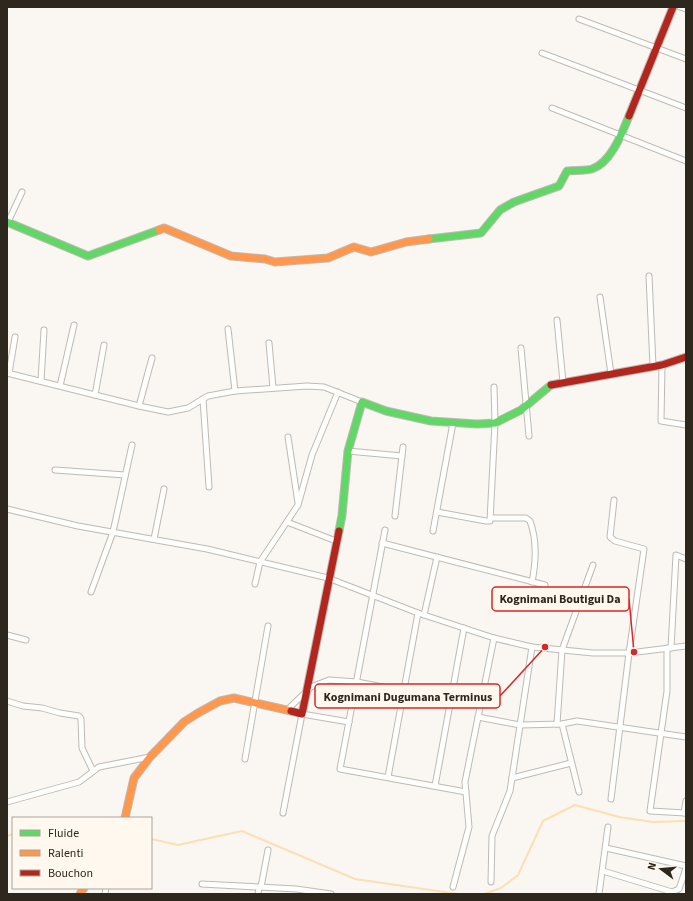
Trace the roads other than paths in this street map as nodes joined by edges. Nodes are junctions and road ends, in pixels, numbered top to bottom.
1 (673, 7) edge
2 (680, 7) edge
3 (686, 10) edge
4 (579, 19) dead end
5 (656, 48) junction
6 (542, 53) dead end
7 (686, 59) edge
8 (639, 90) junction
9 (552, 108) dead end
10 (686, 108) edge
11 (621, 135) junction
12 (686, 161) edge
13 (22, 192) dead end
14 (7, 223) edge
15 (649, 276) dead end
16 (600, 297) dead end
17 (557, 320) dead end
18 (74, 326) dead end
19 (228, 329) dead end
20 (44, 330) dead end
21 (15, 337) dead end
22 (269, 343) dead end
23 (104, 345) dead end
24 (521, 348) dead end
25 (686, 357) edge
26 (152, 358) dead end
27 (662, 365) junction
28 (653, 366) junction
29 (8, 373) edge
30 (611, 374) junction
31 (41, 381) junction
32 (563, 382) junction
33 (60, 386) junction
34 (494, 387) dead end
35 (273, 388) junction
36 (235, 391) junction
37 (338, 392) junction
38 (95, 395) junction
39 (203, 398) junction
40 (362, 402) junction
41 (138, 406) junction
42 (526, 406) junction
43 (453, 423) junction
44 (495, 423) junction
45 (686, 425) edge
46 (529, 436) dead end
47 (288, 437) dead end
48 (132, 445) dead end
49 (403, 447) dead end
50 (348, 451) junction
51 (402, 456) junction
52 (55, 470) dead end
53 (125, 475) junction
54 (208, 487) dead end
55 (164, 489) dead end
56 (614, 500) dead end
57 (298, 505) junction
58 (7, 509) edge
59 (436, 512) junction
60 (395, 516) dead end
61 (491, 518) junction
62 (287, 522) junction
63 (385, 530) dead end
64 (433, 531) dead end
65 (113, 532) junction
66 (154, 539) junction
67 (336, 541) junction
68 (382, 544) junction
69 (437, 558) junction
70 (686, 559) edge
71 (260, 562) junction
72 (593, 565) dead end
73 (328, 578) junction
74 (532, 582) junction
75 (255, 584) dead end
76 (545, 585) dead end
77 (91, 592) dead end
78 (373, 596) junction
79 (418, 613) junction
80 (424, 615) junction
81 (268, 626) dead end
82 (464, 628) junction
83 (7, 634) edge
84 (494, 638) junction
85 (26, 640) dead end
86 (686, 646) edge
87 (532, 647) junction
88 (669, 648) junction
89 (562, 650) junction
90 (629, 653) junction
91 (357, 682) junction
92 (404, 691) junction
93 (306, 692) junction
94 (451, 700) junction
95 (7, 701) edge
96 (255, 702) junction
97 (287, 710) junction
98 (302, 714) junction
99 (478, 717) junction
100 (349, 722) junction
101 (559, 724) junction
102 (520, 725) junction
103 (620, 727) junction
104 (661, 732) junction
105 (686, 737) edge
106 (150, 757) junction
107 (244, 759) dead end
108 (571, 762) junction
109 (93, 771) junction
110 (388, 777) junction
111 (512, 778) junction
112 (436, 786) junction
113 (466, 792) junction
114 (579, 792) dead end
115 (611, 799) dead end
116 (686, 801) edge
117 (7, 802) edge
118 (283, 813) dead end
119 (685, 813) edge
120 (125, 817) edge
121 (608, 827) dead end
122 (606, 848) junction
123 (268, 850) dead end
124 (686, 867) edge
125 (602, 871) junction
126 (491, 882) dead end
127 (202, 884) dead end
128 (260, 887) junction
129 (453, 887) dead end
130 (296, 892) edge
131 (672, 893) edge
132 (258, 894) edge
133 (331, 894) edge
134 (599, 894) edge

1 - 5 street
2 - 3 street
4 - 5 street
5 - 7 street
5 - 8 street
6 - 8 street
8 - 10 street
8 - 11 street
9 - 11 street
11 - 12 street
11 - 14 street
13 - 14 street
15 - 28 street
16 - 30 street
17 - 32 street
18 - 33 street
19 - 36 street
20 - 31 street
21 - 29 street
22 - 35 street
23 - 38 street
24 - 42 street
25 - 27 street
26 - 41 street
27 - 28 street
27 - 45 street
28 - 30 street
29 - 31 street
30 - 32 street
31 - 33 street
32 - 42 street
33 - 38 street
34 - 44 street
35 - 36 street
35 - 37 street
36 - 39 street
37 - 40 street
37 - 57 street
38 - 41 street
39 - 41 street
39 - 54 street
40 - 43 street
40 - 50 street
42 - 44 street
42 - 46 street
43 - 44 street
43 - 59 street
44 - 61 street
47 - 57 street
48 - 53 street
49 - 51 street
50 - 51 street
50 - 67 street
51 - 60 street
52 - 53 street
53 - 65 street
55 - 66 street
56 - 90 street
57 - 62 street
58 - 65 street
59 - 61 street
59 - 64 street
61 - 74 street
62 - 67 street
62 - 71 street
63 - 68 street
65 - 66 street
65 - 77 street
66 - 71 street
67 - 73 street
68 - 69 street
68 - 78 street
69 - 74 street
69 - 80 street
70 - 88 street
71 - 73 street
71 - 75 street
72 - 89 street
73 - 78 street
73 - 93 street
74 - 76 street
78 - 79 street
78 - 91 street
79 - 80 street
79 - 92 street
80 - 82 street
81 - 96 street
82 - 84 street
82 - 94 street
83 - 85 street
84 - 87 street
84 - 99 street
86 - 88 street
87 - 89 street
87 - 102 street
88 - 90 street
88 - 104 street
89 - 90 street
89 - 101 street
90 - 103 street
91 - 92 street
91 - 93 street
91 - 100 street
92 - 94 street
92 - 110 street
93 - 97 street
93 - 98 street
94 - 112 street
95 - 109 street
96 - 97 street
96 - 106 street
96 - 107 street
97 - 98 street
98 - 100 street
98 - 118 street
99 - 102 street
99 - 113 street
100 - 110 street
101 - 102 street
101 - 103 street
101 - 108 street
102 - 111 street
103 - 104 street
103 - 115 street
104 - 105 street
104 - 119 street
106 - 109 street
106 - 120 street
108 - 111 street
108 - 114 street
109 - 117 street
110 - 112 street
111 - 126 street
112 - 113 street
113 - 129 street
116 - 119 street
121 - 122 street
122 - 124 street
122 - 125 street
123 - 128 street
124 - 131 street
125 - 131 street
125 - 134 street
127 - 128 street
128 - 130 street
128 - 132 street
130 - 133 street

